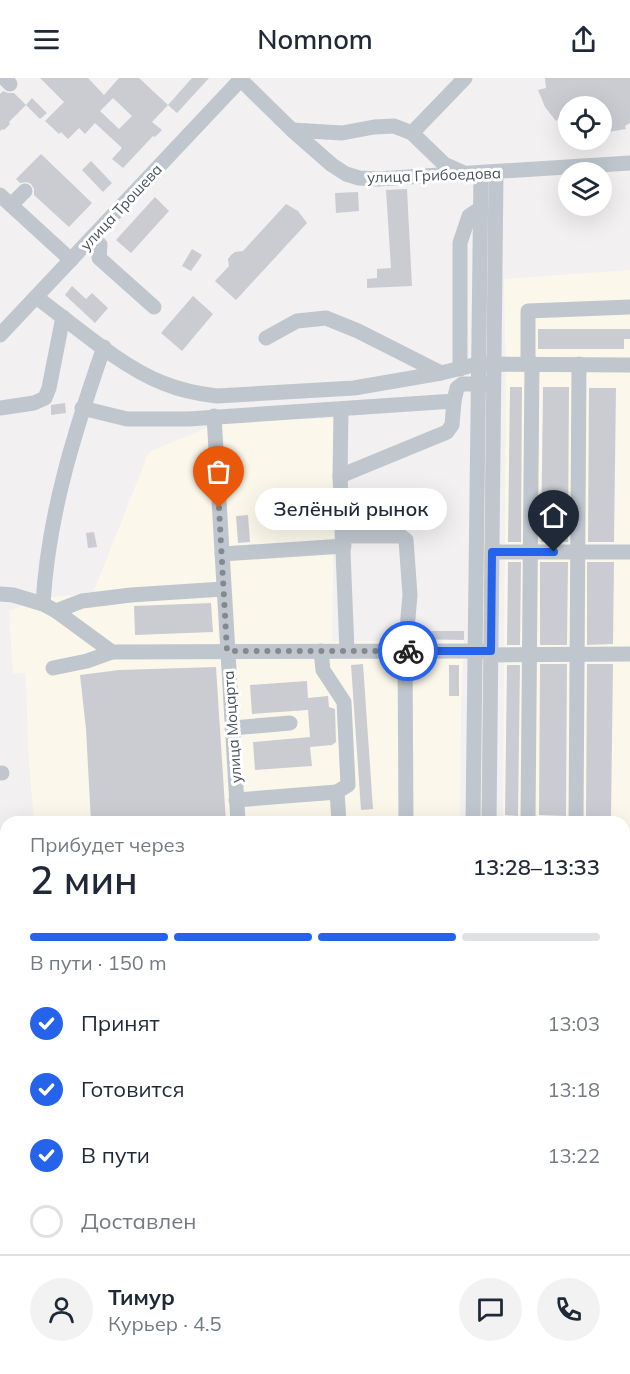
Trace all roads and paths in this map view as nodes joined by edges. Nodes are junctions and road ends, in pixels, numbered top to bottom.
1 (240, 78) edge
2 (465, 78) edge
3 (292, 130) junction
4 (412, 133) junction
5 (630, 163) edge
6 (489, 173) junction
7 (465, 174) junction
8 (25, 191) dead end
9 (6, 200) edge
10 (481, 207) junction
11 (92, 238) junction
12 (71, 260) junction
13 (36, 297) junction
14 (154, 307) dead end
15 (630, 307) edge
16 (63, 317) junction
17 (0, 336) edge
18 (266, 338) dead end
19 (104, 347) junction
20 (530, 363) junction
21 (486, 364) junction
22 (579, 364) junction
23 (630, 365) edge
24 (460, 369) junction
25 (441, 373) junction
26 (486, 384) junction
27 (454, 401) junction
28 (0, 408) edge
29 (82, 408) junction
30 (341, 410) junction
31 (214, 416) junction
32 (340, 476) junction
33 (344, 541) junction
34 (492, 552) junction
35 (530, 552) junction
36 (578, 552) junction
37 (630, 552) edge
38 (222, 554) junction
39 (224, 589) junction
40 (0, 594) edge
41 (49, 607) junction
42 (227, 651) junction
43 (321, 651) junction
44 (347, 651) junction
45 (405, 651) junction
46 (475, 651) junction
47 (112, 652) junction
48 (491, 653) junction
49 (577, 654) junction
50 (630, 654) edge
51 (530, 655) junction
52 (53, 669) dead end
53 (290, 723) dead end
54 (232, 728) junction
55 (337, 792) junction
56 (236, 800) junction
57 (237, 816) edge
58 (339, 816) edge
59 (406, 816) edge
60 (472, 816) edge
61 (489, 816) edge
62 (528, 816) edge
63 (576, 816) edge

1 - 3 street, улица Грибоедова
1 - 11 street, улица Трошева
2 - 4 street
3 - 4 street
3 - 7 street, улица Грибоедова
4 - 7 street
5 - 6 street, улица Грибоедова
6 - 7 street, улица Грибоедова
6 - 10 street
6 - 21 street
8 - 9 street
9 - 12 street
10 - 21 street
10 - 24 street
11 - 12 street, улица Трошева
11 - 14 street
12 - 13 street, улица Трошева
13 - 16 street
13 - 17 street, улица Трошева
15 - 20 street
16 - 19 street
16 - 28 street
18 - 25 street
19 - 25 street
19 - 29 street
20 - 21 street
20 - 22 street
20 - 35 street
21 - 24 street
21 - 26 street
22 - 23 street
22 - 36 street
24 - 25 street
26 - 27 street
26 - 34 street
26 - 46 street
27 - 30 street
27 - 32 street
29 - 31 street
29 - 41 street
30 - 31 street
30 - 32 street
31 - 38 street, улица Моцарта
32 - 33 street
33 - 38 street
33 - 44 street
33 - 45 street
34 - 35 street
34 - 48 street
35 - 36 street
35 - 51 street
36 - 37 street
36 - 49 street
38 - 39 street, улица Моцарта
39 - 41 street
39 - 42 street, улица Моцарта
40 - 41 street
41 - 47 street
42 - 43 street
42 - 47 street
42 - 54 street, улица Моцарта
43 - 44 street
43 - 55 street
44 - 45 street
45 - 46 street
45 - 59 street
46 - 48 street
46 - 60 street
47 - 52 street
48 - 51 street
48 - 61 street
49 - 50 street
49 - 51 street
49 - 63 street
51 - 62 street
53 - 54 street
54 - 56 street, улица Моцарта
55 - 56 street
55 - 58 street
56 - 57 street, улица Моцарта

